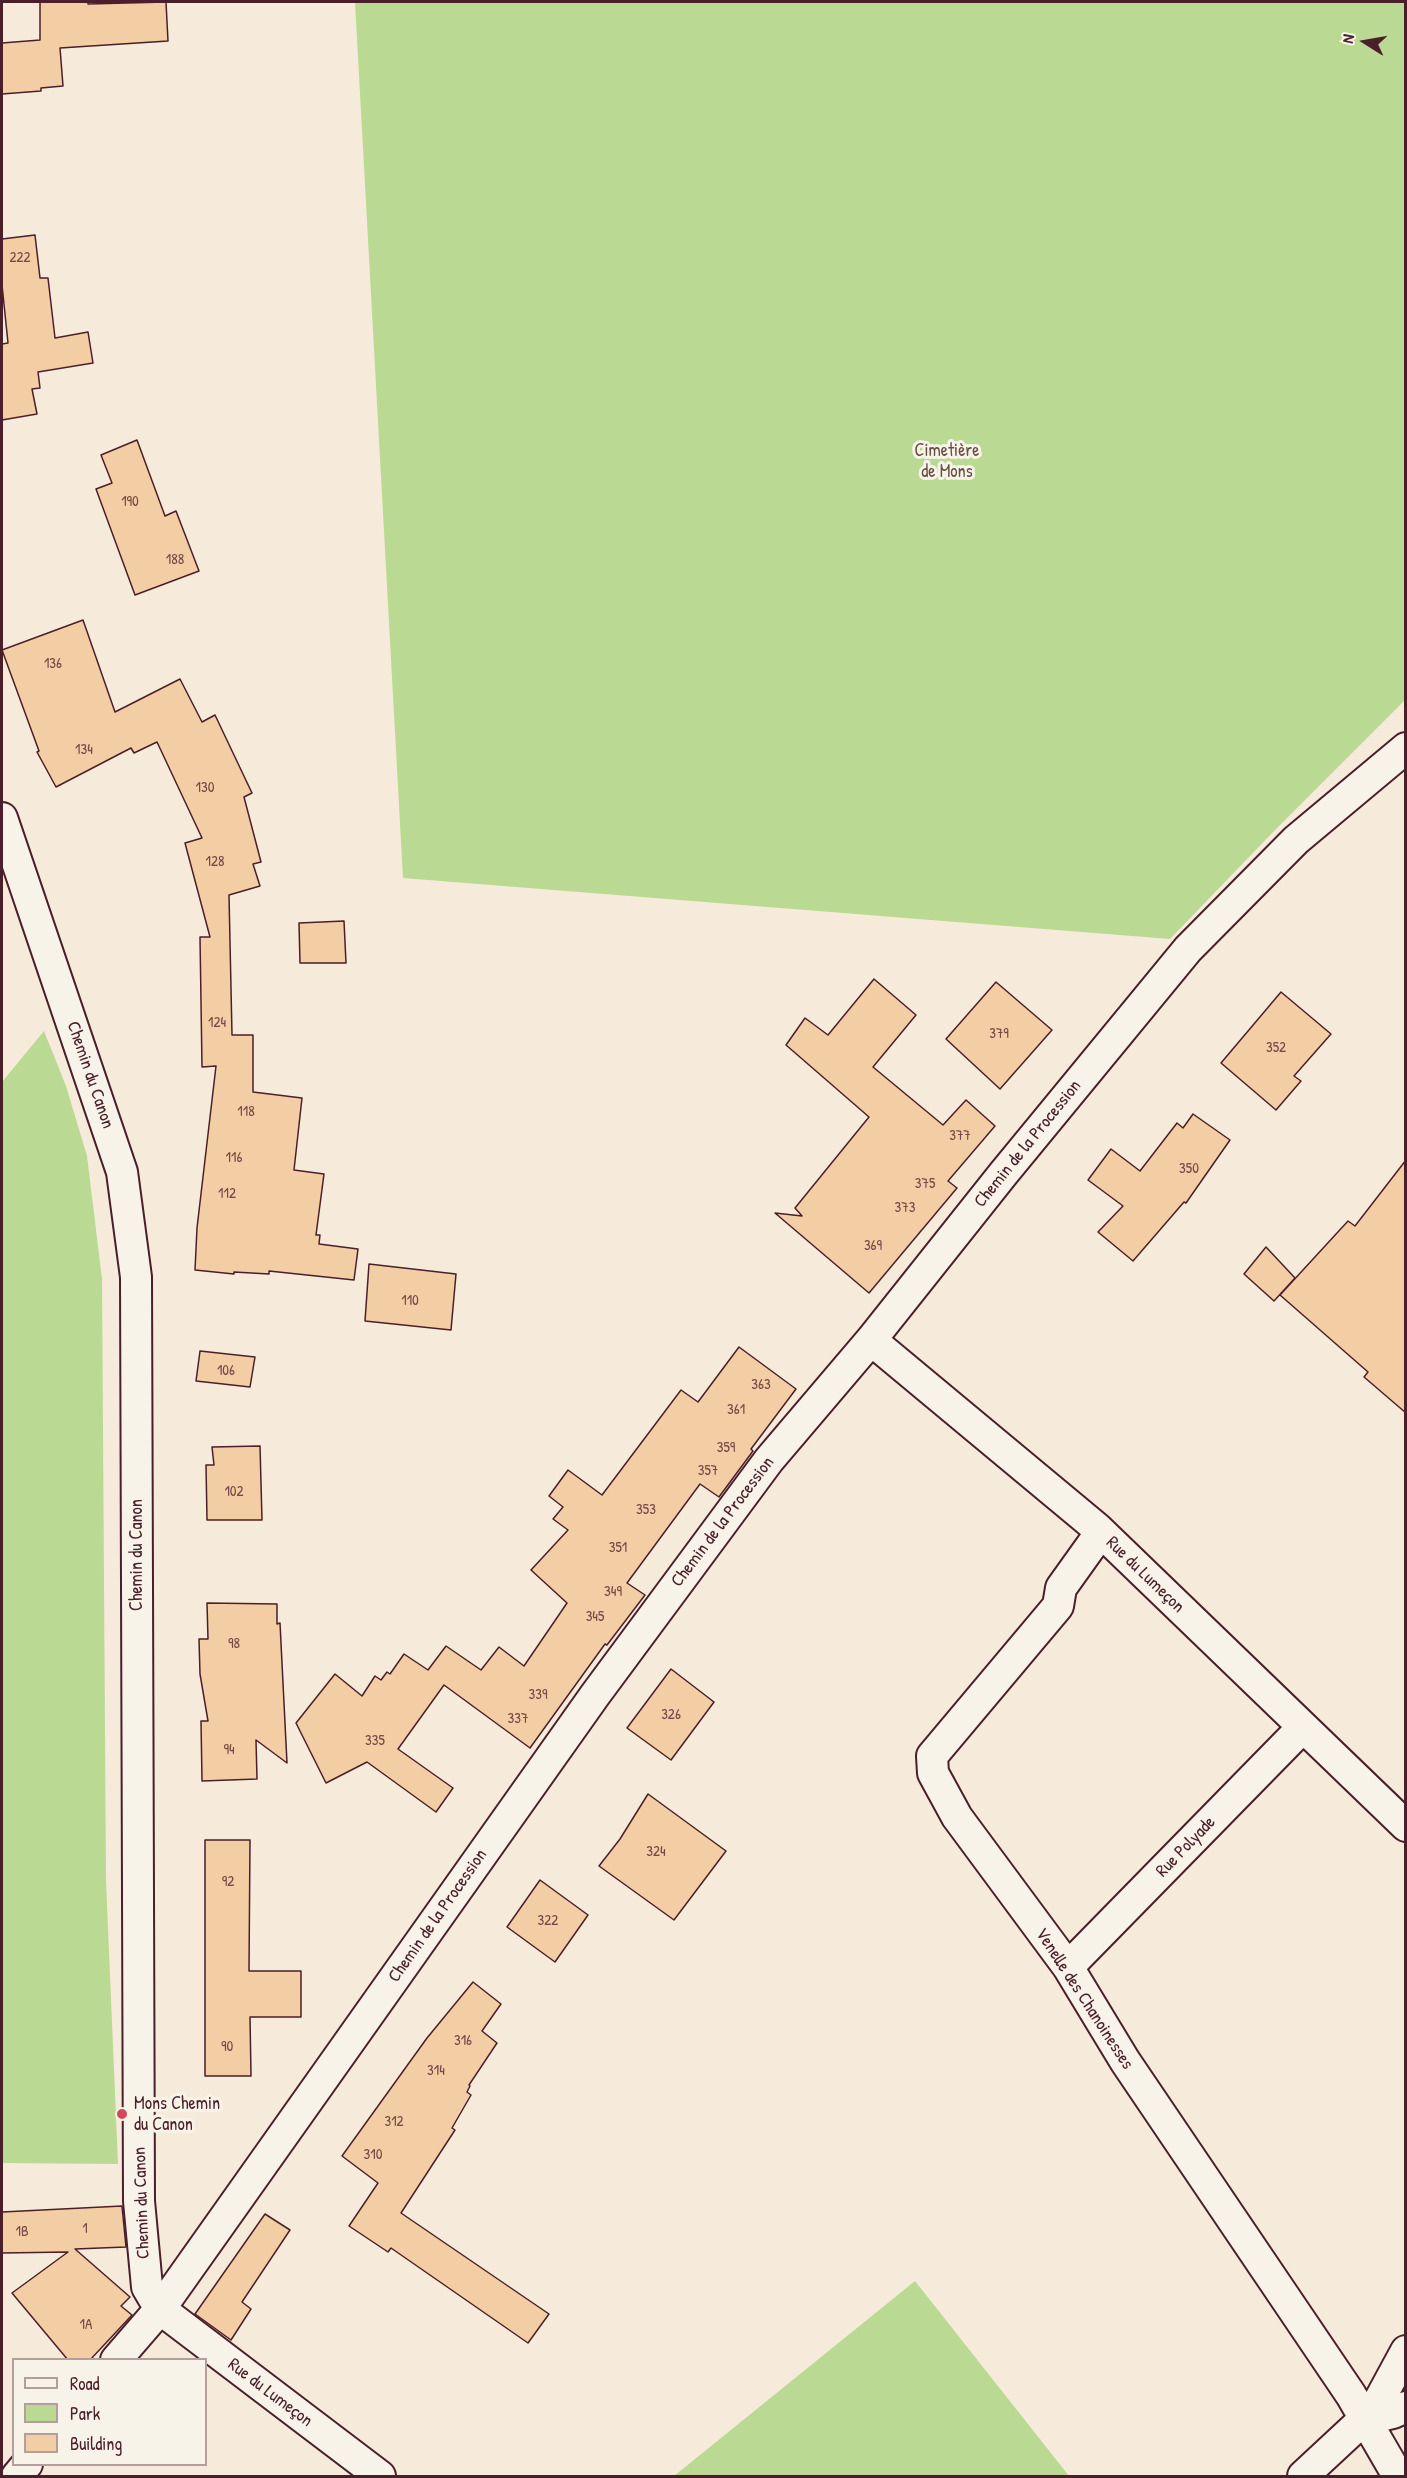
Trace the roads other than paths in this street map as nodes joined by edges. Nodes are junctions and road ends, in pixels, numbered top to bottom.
1 (1406, 748) edge
2 (2, 818) edge
3 (871, 1340) junction
4 (1101, 1532) junction
5 (1303, 1727) junction
6 (1406, 1826) edge
7 (1068, 1967) junction
8 (160, 2308) junction
9 (1406, 2351) edge
10 (118, 2358) edge
11 (1406, 2407) edge
12 (1364, 2420) junction
13 (380, 2476) edge
14 (1302, 2476) edge
15 (1398, 2476) edge

1 - 3 street, Chemin de la Procession
2 - 8 street, Chemin du Canon
3 - 4 street, Rue du Lumeçon
3 - 8 street, Chemin de la Procession
4 - 5 street, Rue du Lumeçon
4 - 7 street, Venelle des Chanoinesses
5 - 6 street, Rue du Lumeçon
5 - 7 street, Rue Polyade
7 - 12 street, Venelle des Chanoinesses
8 - 10 street, Chemin de la Procession
8 - 13 street, Rue du Lumeçon
9 - 12 street
11 - 12 street
12 - 14 street
12 - 15 street, Venelle des Chanoinesses

